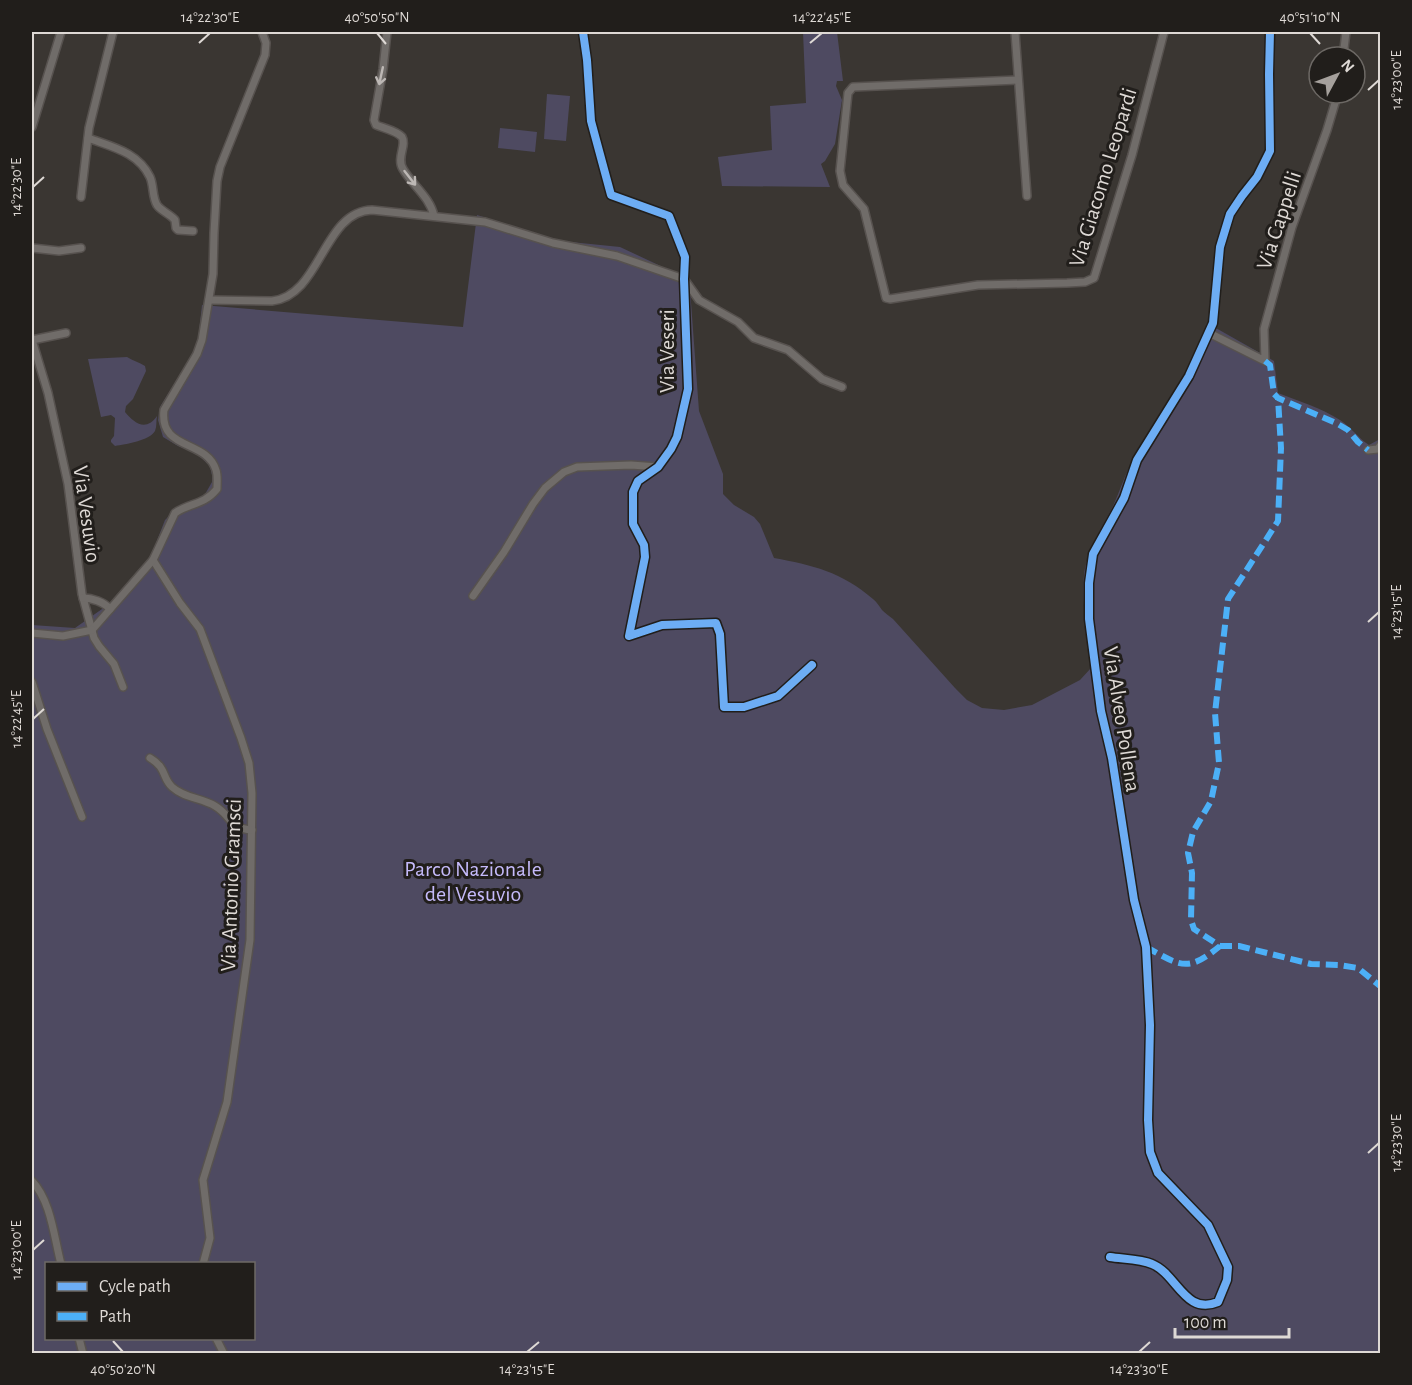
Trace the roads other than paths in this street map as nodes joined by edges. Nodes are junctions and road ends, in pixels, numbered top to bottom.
1 (61, 32) edge
2 (113, 32) edge
3 (262, 32) edge
4 (387, 32) edge
5 (584, 32) edge
6 (1015, 32) edge
7 (1164, 32) edge
8 (1270, 32) edge
9 (1018, 80) junction
10 (1334, 105) edge
11 (32, 127) edge
12 (88, 138) junction
13 (1027, 196) dead end
14 (81, 197) dead end
15 (434, 216) junction
16 (193, 231) dead end
17 (32, 248) edge
18 (81, 248) dead end
19 (684, 279) junction
20 (209, 300) junction
21 (66, 333) dead end
22 (1209, 333) junction
23 (32, 340) edge
24 (842, 387) dead end
25 (1380, 446) edge
26 (1368, 450) dead end
27 (658, 467) junction
28 (153, 560) junction
29 (473, 596) dead end
30 (83, 598) junction
31 (110, 609) junction
32 (92, 630) junction
33 (32, 633) edge
34 (812, 665) dead end
35 (32, 682) edge
36 (123, 687) dead end
37 (150, 758) dead end
38 (82, 817) dead end
39 (252, 830) junction
40 (32, 1181) edge
41 (1110, 1257) dead end
42 (61, 1262) edge
43 (203, 1262) edge

1 - 11 street
2 - 12 street
3 - 20 street
4 -> 15 street
5 - 19 street, Via Veseri
6 - 9 street
7 - 9 street, Via Giacomo Leopardi
8 - 22 street, Via Alveo Pollena
9 - 13 street
10 - 22 street, Via Cappelli
12 - 14 street
12 - 16 street
15 - 19 street
15 - 20 street
17 - 18 street
19 - 24 street
19 - 27 street, Via Veseri
20 - 28 street
21 - 23 street
22 - 41 street, Via Alveo Pollena
23 - 30 street, Via Vesuvio
25 - 26 street
27 - 29 street
27 - 34 street, Via Veseri
28 - 31 street
28 - 39 street, Via Antonio Gramsci
30 - 31 street
30 - 32 street, Via Vesuvio
31 - 32 street
32 - 33 street
32 - 36 street, Via Vesuvio
35 - 38 street
37 - 39 street
39 - 43 street, Via Antonio Gramsci
40 - 42 street

